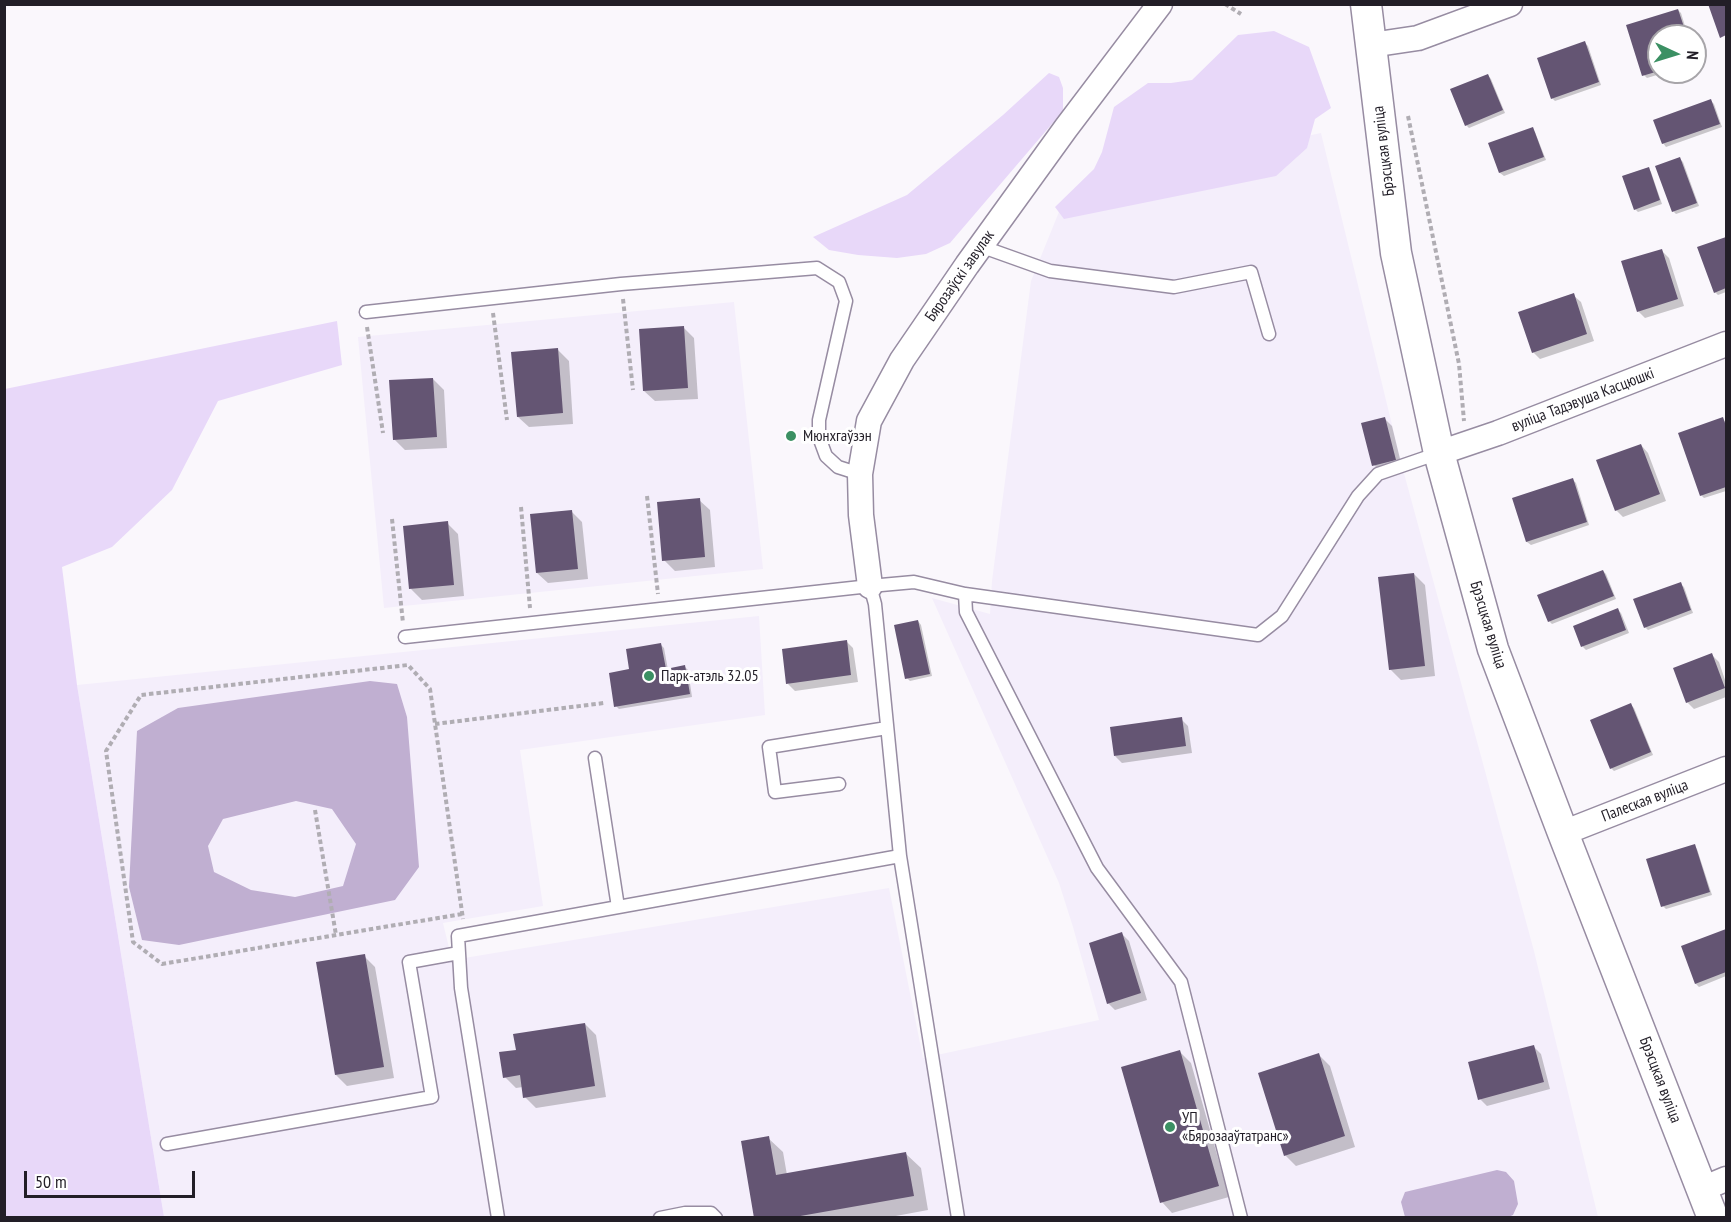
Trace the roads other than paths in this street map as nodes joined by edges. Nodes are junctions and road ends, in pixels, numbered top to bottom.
1 (1160, 4) edge
2 (1366, 4) edge
3 (1510, 4) edge
4 (1371, 45) junction
5 (980, 246) junction
6 (366, 312) road end
7 (1269, 334) dead end
8 (1726, 344) edge
9 (1439, 453) junction
10 (860, 474) junction
11 (870, 586) junction
12 (965, 594) junction
13 (405, 637) road end
14 (887, 728) junction
15 (595, 758) dead end
16 (1726, 769) edge
17 (839, 784) dead end
18 (1563, 833) junction
19 (900, 856) junction
20 (618, 907) junction
21 (459, 953) junction
22 (167, 1144) dead end
23 (1714, 1184) edge
24 (498, 1218) edge
25 (660, 1218) edge
26 (716, 1218) edge
27 (958, 1218) edge
28 (1240, 1218) edge
29 (1713, 1218) edge

1 - 5 street, Бярозаўскі завулак
2 - 4 street, Брэсцкая вуліца
3 - 4 street
4 - 9 street, Брэсцкая вуліца
5 - 7 lane
5 - 10 street, Бярозаўскі завулак
6 - 10 lane
8 - 9 street, вуліца Тадэвуша Касцюшкі
9 - 12 lane
9 - 18 street, Брэсцкая вуліца
10 - 11 street, Бярозаўскі завулак
11 - 12 lane
11 - 13 lane
11 - 14 lane
12 - 28 lane
14 - 17 lane
14 - 19 lane
15 - 20 lane
16 - 18 street, Палеская вуліца
18 - 23 street, Брэсцкая вуліца
19 - 20 lane
19 - 27 lane
20 - 21 lane
21 - 22 lane
21 - 24 lane
23 - 29 street, Брэсцкая вуліца
25 - 26 lane

